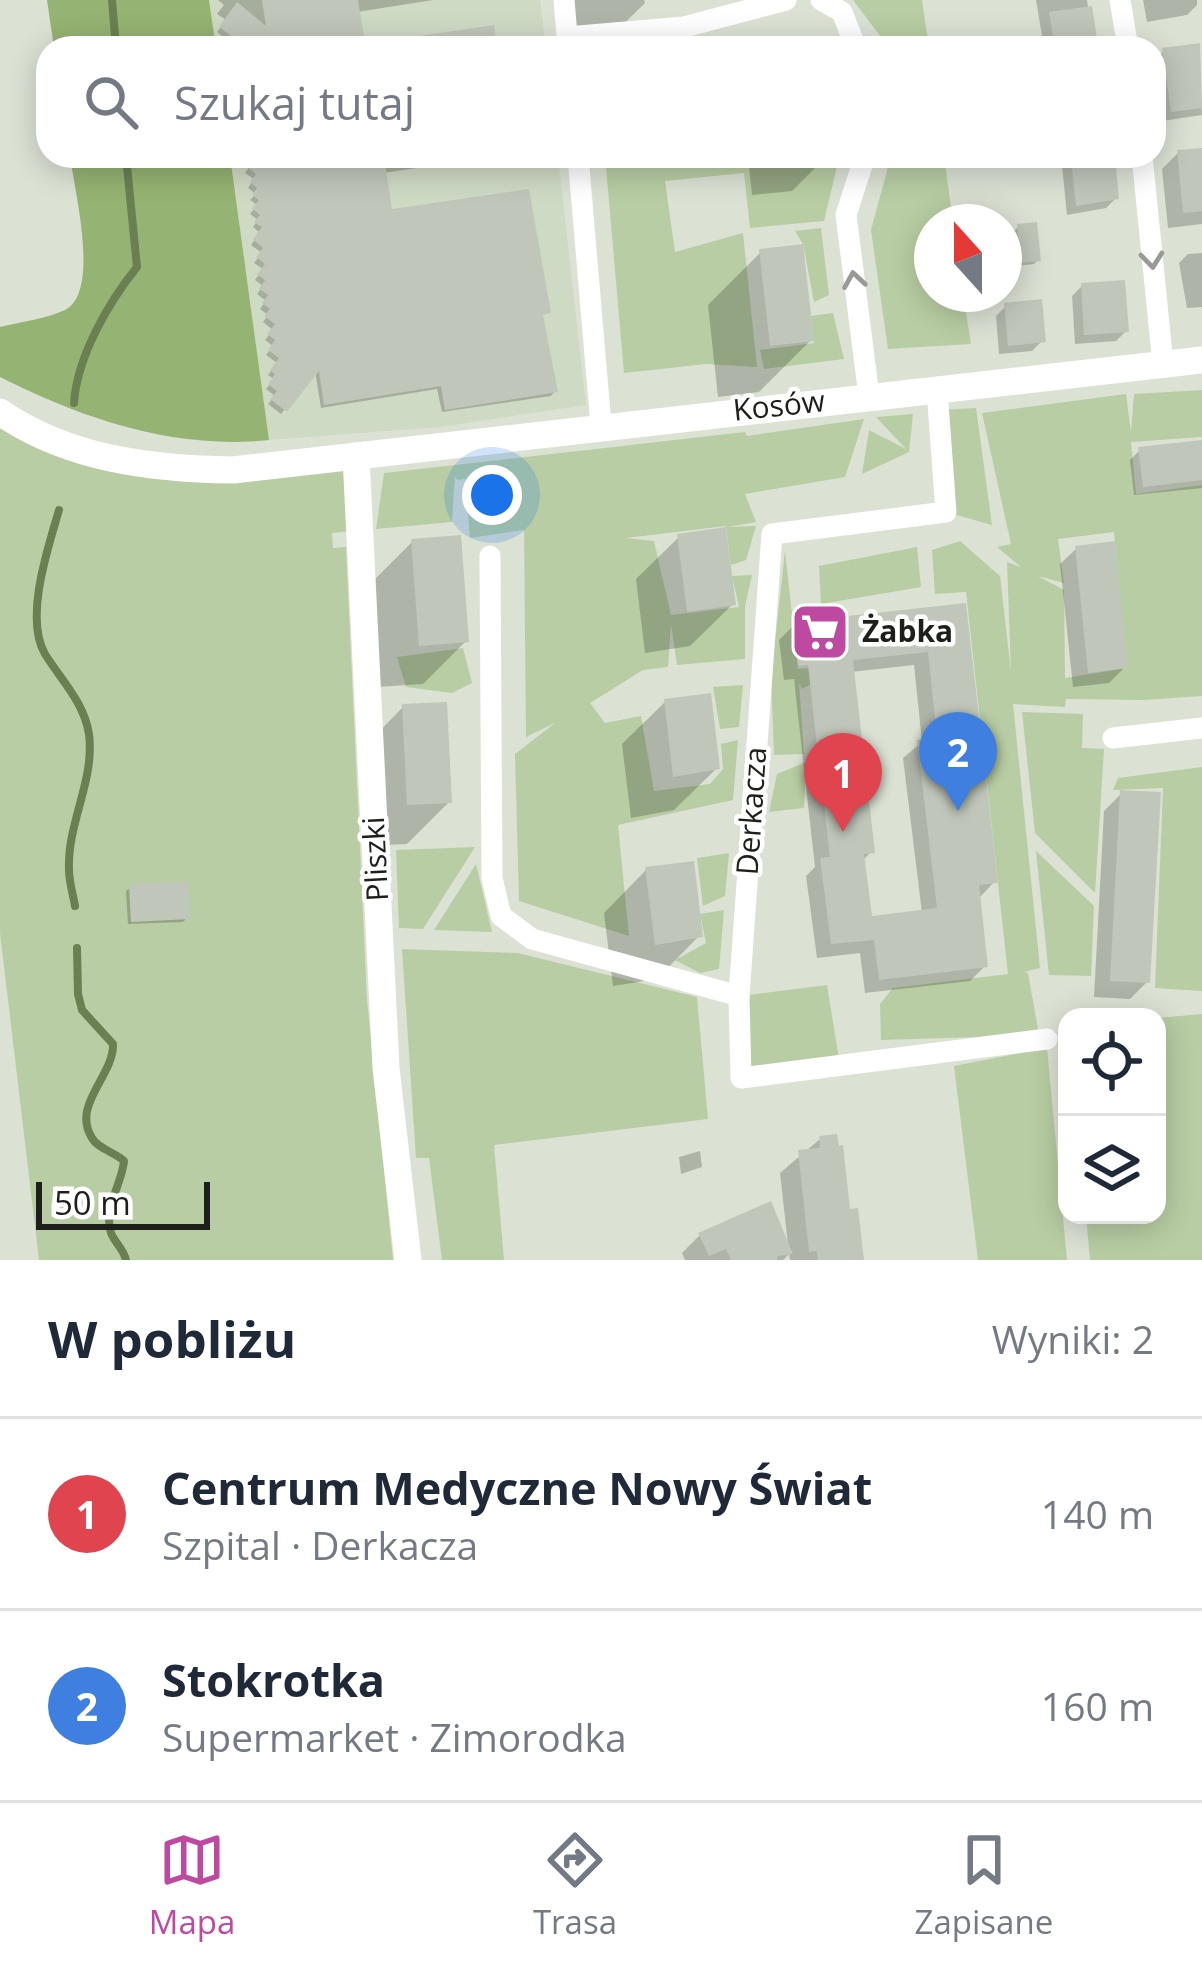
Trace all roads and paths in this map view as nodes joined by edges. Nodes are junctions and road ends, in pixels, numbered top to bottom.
1 (564, 0) edge
2 (786, 0) edge
3 (821, 0) edge
4 (1120, 0) edge
5 (567, 36) edge
6 (614, 36) edge
7 (851, 36) edge
8 (1126, 36) edge
9 (579, 168) edge
10 (862, 168) edge
11 (1143, 168) edge
12 (1202, 360) edge
13 (1163, 364) junction
14 (937, 390) junction
15 (868, 396) junction
16 (0, 412) edge
17 (602, 425) junction
18 (356, 457) junction
19 (490, 556) dead end
20 (1202, 728) edge
21 (1113, 738) dead end
22 (739, 996) junction
23 (1047, 1039) dead end
24 (408, 1260) edge

1 - 5 street
2 - 6 street
3 - 7 street
4 - 8 street
9 - 17 street
15 -> 10 street
11 -> 13 street
12 - 13 street, Kosów
13 - 14 street, Kosów
14 - 15 street, Kosów
14 - 22 street, Derkacza
15 - 17 street, Kosów
16 - 18 street, Kosów
17 - 18 street, Kosów
18 - 24 street, Pliszki
19 - 22 street
20 - 21 street
22 - 23 street, Derkacza

